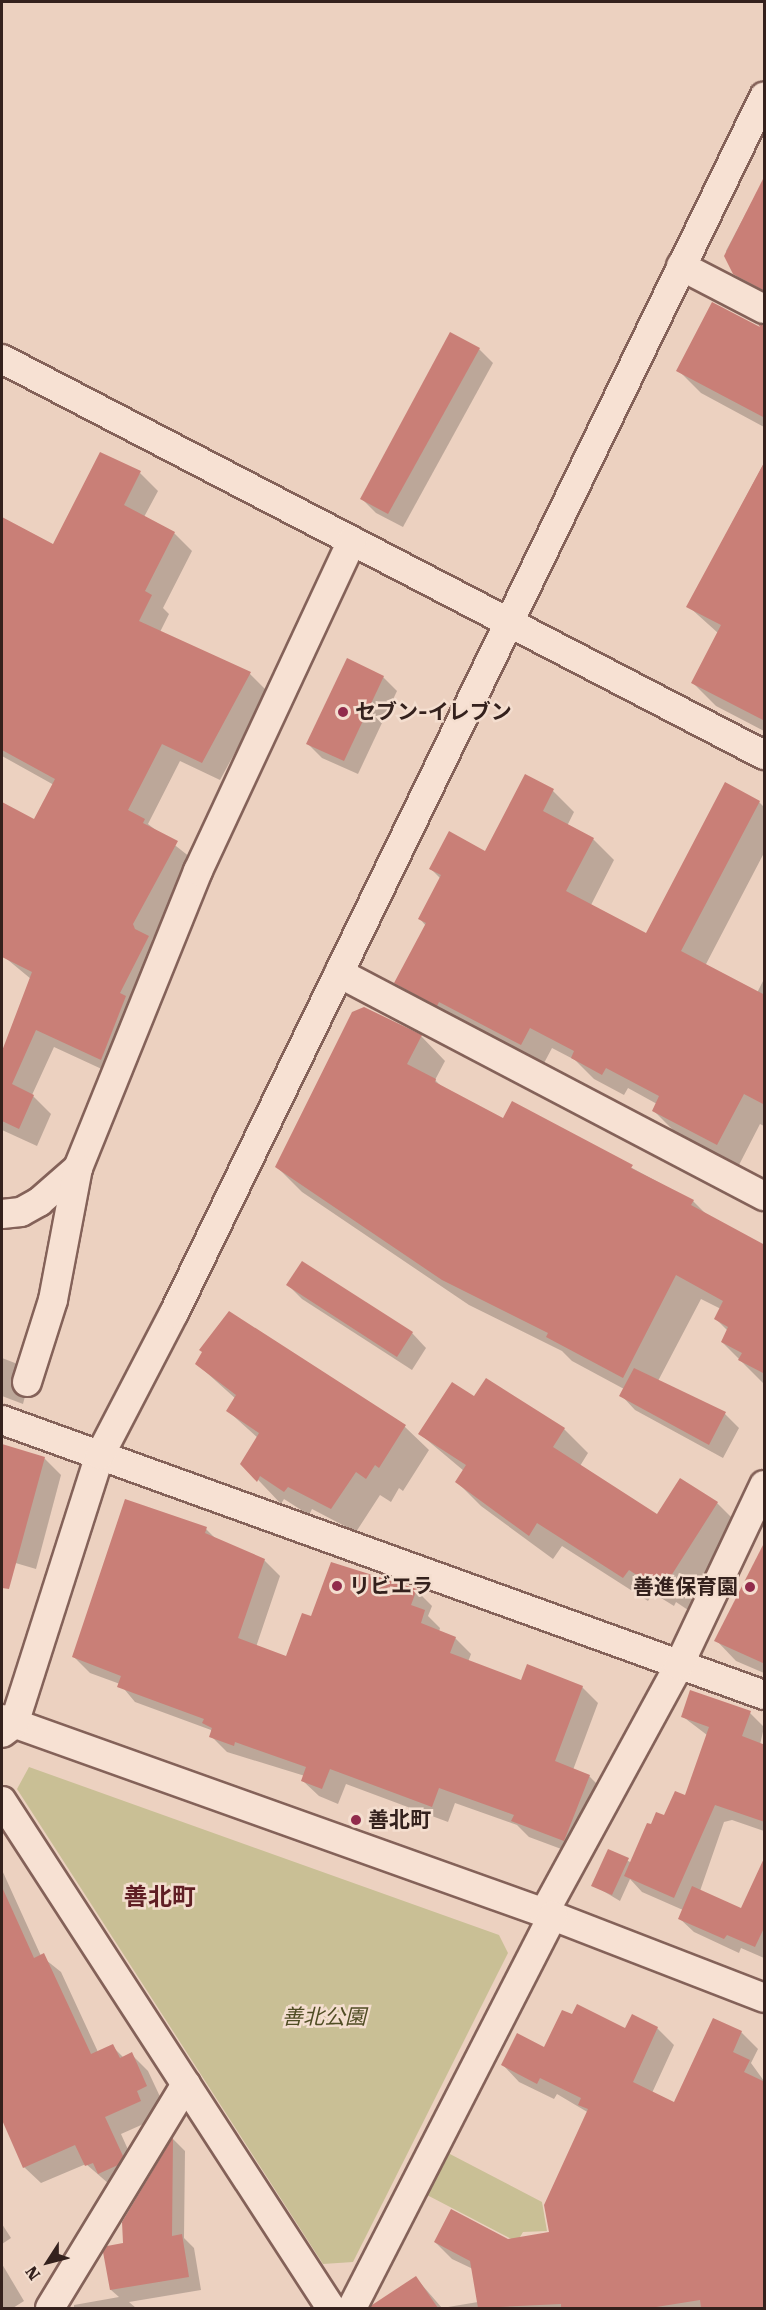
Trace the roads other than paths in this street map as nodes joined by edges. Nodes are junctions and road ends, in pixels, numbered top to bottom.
1 (765, 97) edge
2 (681, 266) junction
3 (765, 309) edge
4 (2, 359) edge
5 (352, 541) junction
6 (507, 621) junction
7 (765, 755) edge
8 (339, 973) junction
9 (78, 1168) junction
10 (765, 1196) edge
11 (2, 1214) edge
12 (27, 1382) dead end
13 (2, 1420) edge
14 (100, 1455) junction
15 (765, 1485) edge
16 (679, 1665) junction
17 (765, 1695) edge
18 (6, 1726) edge
19 (2, 1801) edge
20 (549, 1914) junction
21 (765, 1998) edge
22 (186, 2084) junction
23 (50, 2308) edge
24 (331, 2308) edge
25 (352, 2308) edge

1 - 2 street
2 - 3 street
2 - 6 street
4 - 5 street
5 - 6 street
5 - 9 street
6 - 7 street
6 - 8 street
8 - 10 street
8 - 14 street
9 - 11 street
9 - 12 street
13 - 14 street
14 - 16 street
14 - 18 street
15 - 16 street
16 - 17 street
16 - 20 street
18 - 20 street
19 - 22 street
20 - 21 street
20 - 25 street
22 - 23 street
22 - 24 street

